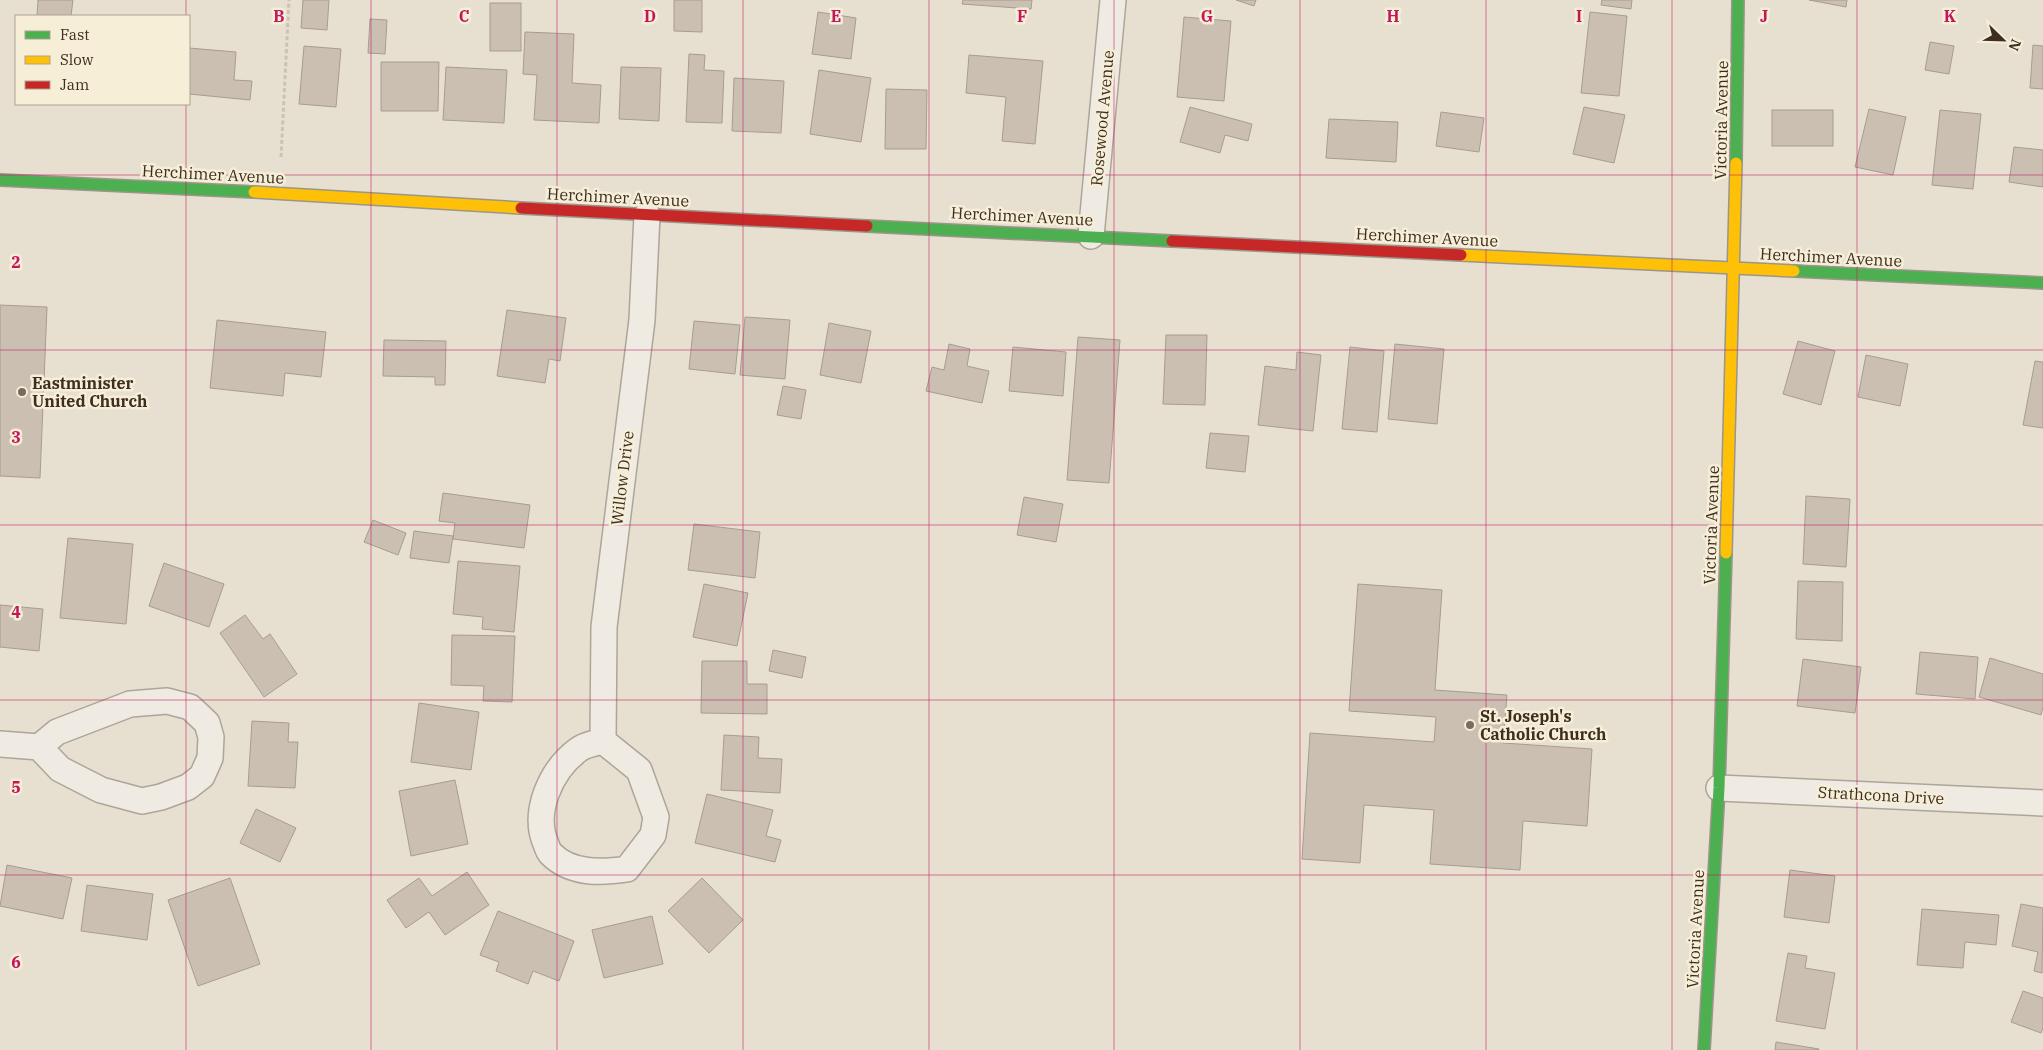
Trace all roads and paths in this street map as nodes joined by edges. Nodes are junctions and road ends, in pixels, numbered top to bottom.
1 (289, 0) edge
2 (1113, 0) edge
3 (1738, 0) edge
4 (281, 157) dead end
5 (0, 180) edge
6 (647, 215) junction
7 (1091, 236) junction
8 (1735, 269) junction
9 (2043, 283) edge
10 (603, 741) junction
11 (0, 744) edge
12 (38, 748) junction
13 (1719, 788) junction
14 (2043, 803) edge
15 (1704, 1050) edge

1 - 4 path
2 - 7 street, Rosewood Avenue
3 - 8 street, Victoria Avenue
5 - 6 street, Herchimer Avenue
6 - 7 street, Herchimer Avenue
6 - 10 street, Willow Drive
7 - 8 street, Herchimer Avenue
8 - 9 street, Herchimer Avenue
8 - 13 street, Victoria Avenue
10 - 10 street
11 - 12 street
12 - 12 street
13 - 14 street, Strathcona Drive
13 - 15 street, Victoria Avenue

